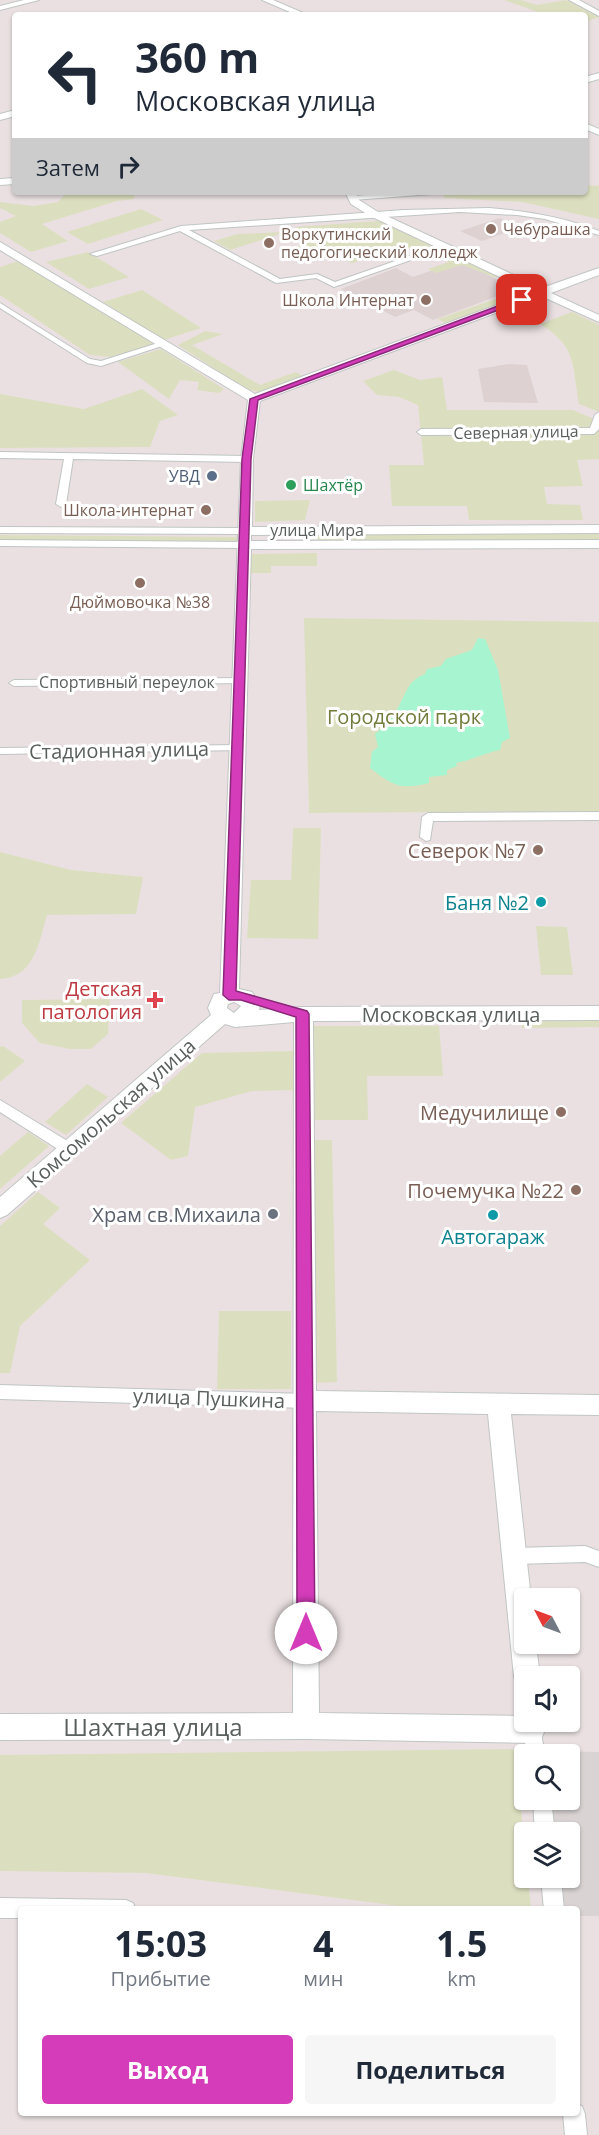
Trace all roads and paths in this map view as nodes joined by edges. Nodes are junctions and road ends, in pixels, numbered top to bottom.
1 (35, 0) edge
2 (266, 0) edge
3 (573, 0) edge
4 (0, 8) edge
5 (296, 12) edge
6 (599, 14) edge
7 (352, 195) edge
8 (375, 214) junction
9 (181, 228) junction
10 (599, 233) edge
11 (0, 245) edge
12 (444, 247) junction
13 (94, 254) dead end
14 (599, 271) edge
15 (542, 292) junction
16 (0, 305) edge
17 (599, 319) edge
18 (164, 344) junction
19 (254, 399) junction
20 (599, 415) edge
21 (422, 432) dead end
22 (0, 456) edge
23 (69, 456) junction
24 (247, 459) junction
25 (61, 504) dead end
26 (599, 529) edge
27 (0, 530) edge
28 (244, 538) junction
29 (0, 543) edge
30 (599, 544) edge
31 (240, 681) junction
32 (14, 683) dead end
33 (238, 748) junction
34 (0, 751) edge
35 (599, 816) edge
36 (426, 837) dead end
37 (237, 996) junction
38 (599, 1013) edge
39 (303, 1014) junction
40 (222, 1016) junction
41 (243, 1018) junction
42 (3, 1110) edge
43 (69, 1149) junction
44 (0, 1209) edge
45 (1, 1396) edge
46 (306, 1401) junction
47 (498, 1403) junction
48 (599, 1405) edge
49 (515, 1556) junction
50 (599, 1559) edge
51 (526, 1666) edge
52 (306, 1726) junction
53 (0, 1727) edge
54 (533, 1736) edge
55 (551, 1888) edge
56 (554, 1906) edge
57 (0, 1908) edge
58 (18, 1908) edge
59 (574, 2116) edge
60 (576, 2135) edge

1 - 4 main road
2 - 5 main road
3 - 6 main road
7 - 8 main road
8 - 9 street
8 - 10 street
8 - 12 main road
9 - 12 street
9 - 13 street
11 - 18 main road
12 - 15 main road
14 - 15 main road
15 - 17 main road
15 - 19 main road
16 - 18 street
18 - 19 main road
19 - 24 main road
20 - 21 street, Северная улица
22 - 23 street
23 - 24 street
23 - 25 street
24 - 28 main road
26 - 28 main road, улица Мира
27 - 28 street, улица Мира
28 - 29 street, улица Мира
28 - 30 main road, улица Мира
28 - 31 main road
31 - 32 street, Спортивный переулок
31 - 33 main road
33 - 34 street, Стадионная улица
33 - 37 main road
35 - 36 street
37 - 39 main road, Московская улица
37 - 40 main road
37 - 41 main road
38 - 39 main road, Московская улица
39 - 41 main road, Московская улица
39 - 46 main road
40 - 41 main road
40 - 43 main road, Комсомольская улица
42 - 43 street
43 - 44 main road, Комсомольская улица
45 - 46 street, улица Пушкина
46 - 47 main road, улица Пушкина
46 - 52 main road
47 - 48 main road, улица Пушкина
47 - 49 main road
49 - 50 street
49 - 51 main road
52 - 53 main road, Шахтная улица
52 - 54 main road, Шахтная улица
55 - 56 street
57 - 58 street
59 - 60 street

